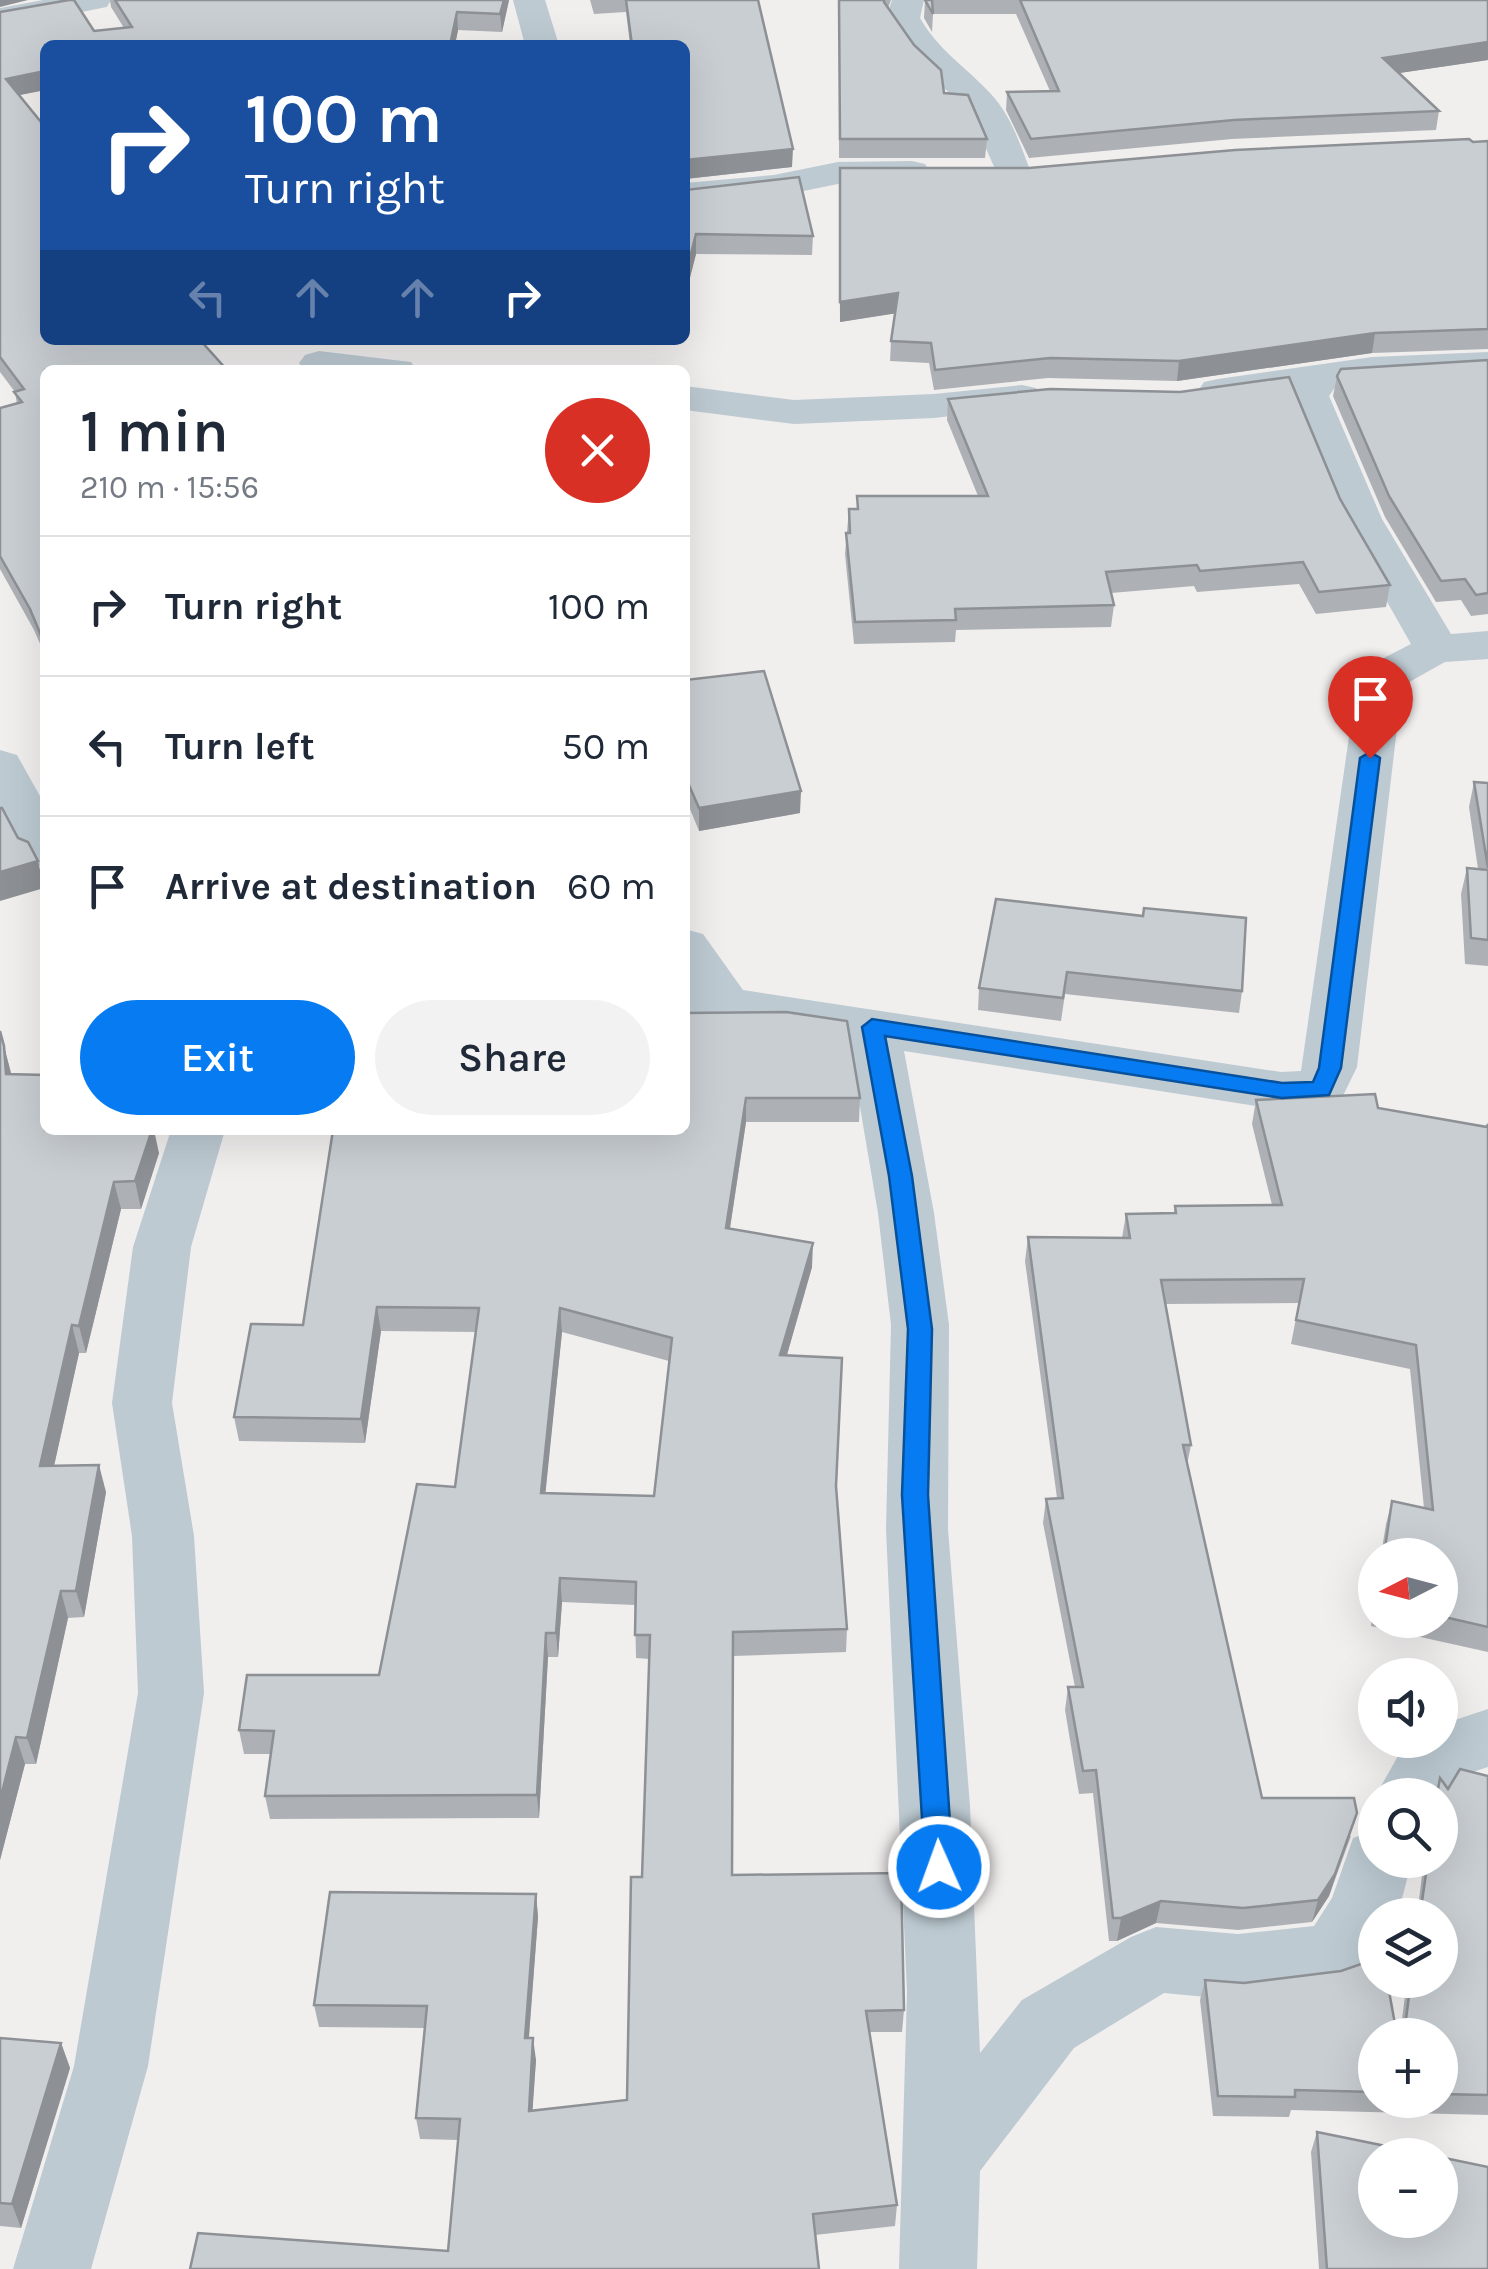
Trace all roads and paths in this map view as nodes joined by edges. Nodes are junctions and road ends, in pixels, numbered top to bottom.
1 (529, 0) edge
2 (908, 0) edge
3 (93, 8) edge
4 (0, 18) edge
5 (541, 40) edge
6 (690, 194) edge
7 (319, 358) edge
8 (1488, 364) edge
9 (364, 365) edge
10 (1323, 376) junction
11 (1066, 394) edge
12 (1177, 397) edge
13 (690, 399) edge
14 (1488, 645) edge
15 (1436, 648) junction
16 (0, 765) edge
17 (40, 842) edge
18 (690, 961) edge
19 (705, 1006) edge
20 (872, 1027) junction
21 (196, 1135) edge
22 (1488, 1738) edge
23 (1420, 1778) edge
24 (1372, 1878) edge
25 (946, 2156) junction
26 (52, 2269) edge
27 (938, 2269) edge

1 - 5 street
2 - 6 street
3 - 4 street
7 - 9 street
8 - 10 street
10 - 12 street
10 - 15 street
11 - 13 street
14 - 15 street
15 - 20 street
16 - 17 street
18 - 19 street
19 - 20 street
20 - 25 street
21 - 26 street
22 - 23 street
24 - 25 street
25 - 27 street

